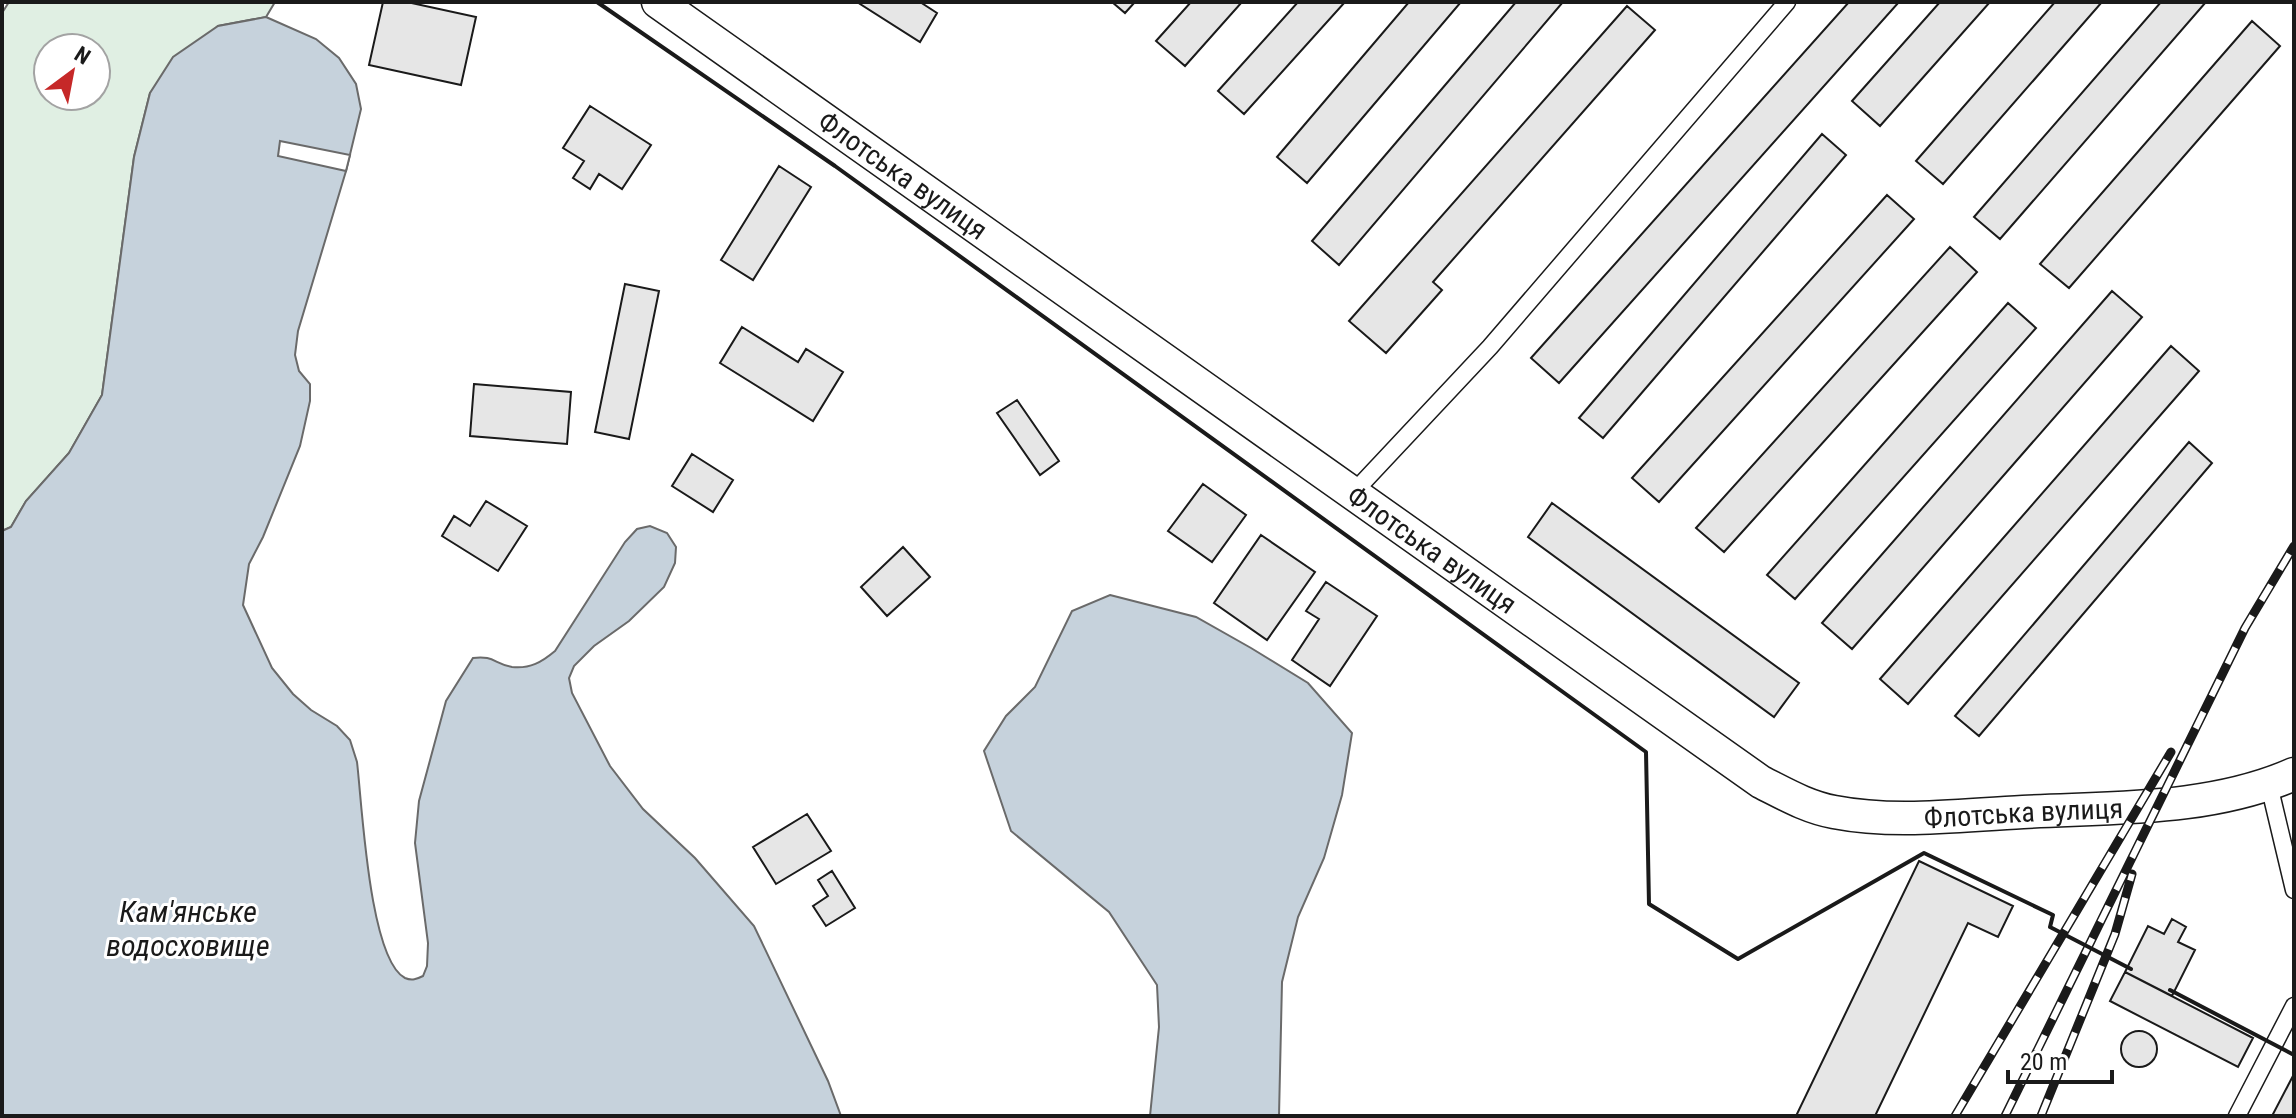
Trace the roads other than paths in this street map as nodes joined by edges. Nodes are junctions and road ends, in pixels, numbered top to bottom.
1 (658, 2) edge
2 (1787, 2) edge
3 (1353, 493) junction
4 (2281, 780) edge
5 (2294, 890) edge
6 (2294, 1006) edge
7 (2237, 1116) edge

1 - 3 street, Флотська вулиця
2 - 3 lane
3 - 4 street, Флотська вулиця
4 - 5 lane
6 - 7 lane

